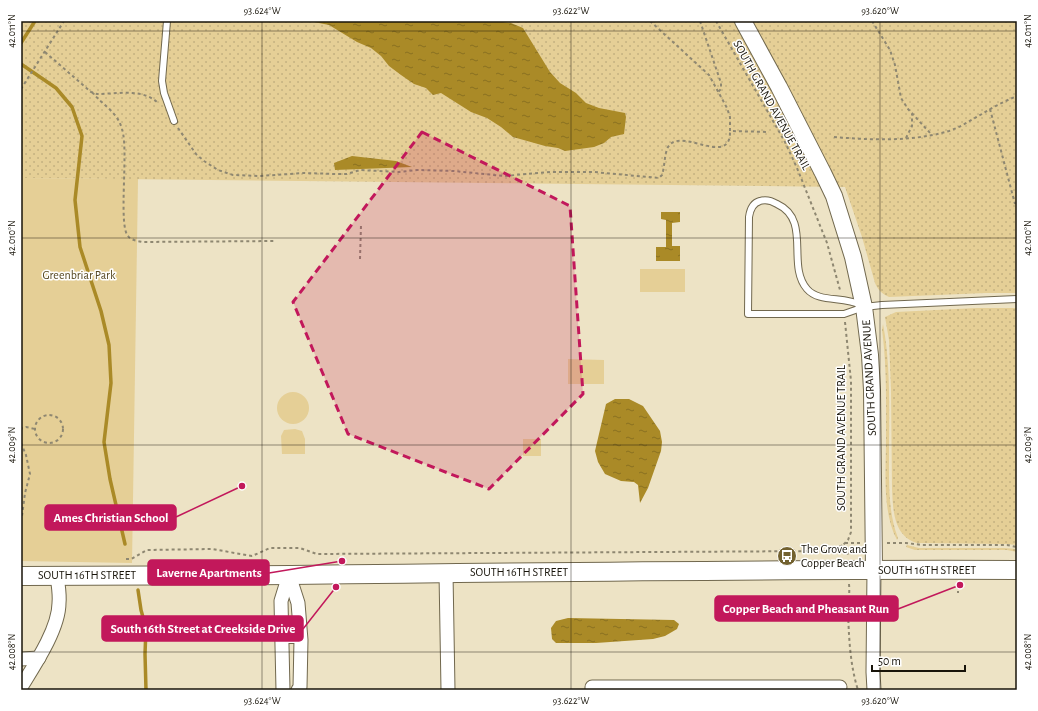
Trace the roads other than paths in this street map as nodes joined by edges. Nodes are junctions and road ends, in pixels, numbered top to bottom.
1 (167, 21) edge
2 (743, 21) edge
3 (174, 121) road end
4 (1017, 299) edge
5 (864, 307) junction
6 (874, 570) junction
7 (1017, 570) edge
8 (446, 572) junction
9 (57, 575) junction
10 (289, 575) junction
11 (21, 576) edge
12 (282, 640) junction
13 (301, 640) junction
14 (38, 658) junction
15 (21, 659) edge
16 (21, 687) edge
17 (840, 687) dead end
18 (592, 688) edge
19 (283, 690) edge
20 (298, 690) edge
21 (448, 690) edge
22 (874, 690) edge

1 - 3 lane
2 - 5 street, SOUTH GRAND AVENUE
4 - 5 lane
5 - 5 lane
5 - 6 street, SOUTH GRAND AVENUE
6 - 7 main road, SOUTH 16TH STREET
6 - 8 main road, SOUTH 16TH STREET
6 - 22 street, SOUTH GRAND AVENUE
8 - 10 main road, SOUTH 16TH STREET
8 - 21 street
9 - 10 main road, SOUTH 16TH STREET
9 - 11 main road, SOUTH 16TH STREET
9 - 14 street
10 - 12 street
10 - 13 street
12 - 13 lane
12 - 19 street
13 - 20 street
14 - 15 street
14 - 16 street
17 - 18 street

